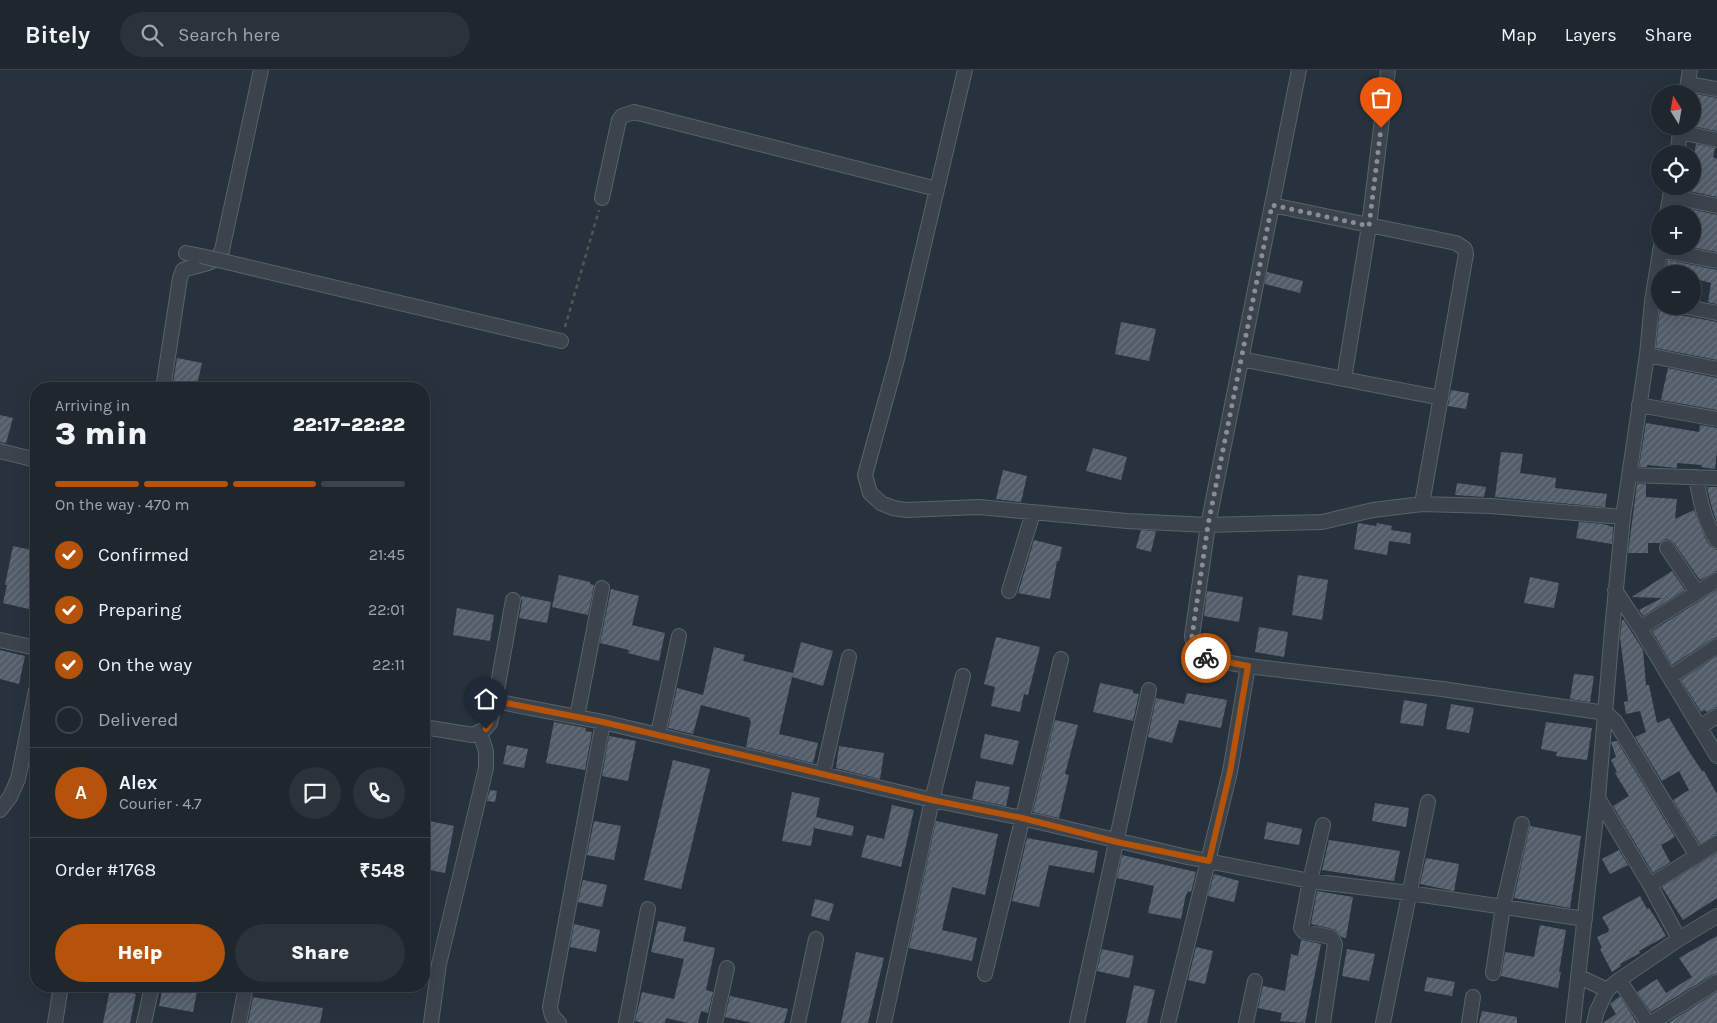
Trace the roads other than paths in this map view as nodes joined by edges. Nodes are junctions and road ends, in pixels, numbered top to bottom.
1 (261, 70) edge
2 (965, 70) edge
3 (1299, 70) edge
4 (1388, 70) edge
5 (1688, 82) edge
6 (1717, 89) edge
7 (1700, 135) edge
8 (1717, 140) edge
9 (937, 189) junction
10 (1683, 195) edge
11 (602, 198) road end
12 (1272, 205) junction
13 (1717, 206) edge
14 (1369, 226) junction
15 (186, 252) dead end
16 (1691, 255) edge
17 (1717, 261) edge
18 (1701, 310) edge
19 (1717, 313) edge
20 (1654, 315) edge
21 (561, 341) road end
22 (1647, 355) junction
23 (1241, 359) junction
24 (1717, 369) edge
25 (1344, 379) junction
26 (164, 382) edge
27 (1441, 398) junction
28 (1639, 405) junction
29 (1717, 419) edge
30 (0, 451) edge
31 (30, 458) edge
32 (1630, 475) junction
33 (1696, 477) junction
34 (1717, 478) edge
35 (1422, 504) junction
36 (1033, 513) junction
37 (1623, 517) junction
38 (1208, 525) junction
39 (1717, 541) edge
40 (1667, 548) dead end
41 (1717, 580) edge
42 (602, 588) dead end
43 (1615, 590) junction
44 (1009, 591) dead end
45 (1697, 592) junction
46 (513, 600) dead end
47 (1640, 628) junction
48 (679, 636) dead end
49 (0, 640) edge
50 (1717, 646) edge
51 (30, 647) edge
52 (848, 657) dead end
53 (1061, 659) dead end
54 (1248, 666) junction
55 (963, 676) dead end
56 (1670, 677) junction
57 (1149, 690) dead end
58 (496, 701) junction
59 (1606, 713) junction
60 (1717, 716) edge
61 (578, 717) junction
62 (30, 720) edge
63 (603, 722) junction
64 (1700, 727) junction
65 (430, 728) edge
66 (480, 733) junction
67 (658, 734) junction
68 (1717, 756) edge
69 (823, 773) junction
70 (1598, 798) junction
71 (932, 800) junction
72 (1428, 802) dead end
73 (0, 810) edge
74 (1022, 818) junction
75 (1522, 824) dead end
76 (1323, 825) dead end
77 (1117, 842) junction
78 (1717, 843) edge
79 (1697, 856) junction
80 (1209, 861) junction
81 (1310, 881) junction
82 (1650, 885) junction
83 (1409, 893) junction
84 (1503, 906) junction
85 (648, 909) dead end
86 (1717, 916) edge
87 (1585, 919) junction
88 (816, 939) dead end
89 (1679, 939) junction
90 (727, 968) dead end
91 (1493, 973) dead end
92 (985, 974) dead end
93 (1578, 976) junction
94 (1619, 980) junction
95 (1255, 981) dead end
96 (1717, 982) edge
97 (1607, 990) junction
98 (60, 992) edge
99 (151, 992) edge
100 (245, 992) edge
101 (1473, 997) dead end
102 (1598, 1019) edge
103 (54, 1023) edge
104 (144, 1023) edge
105 (239, 1023) edge
106 (431, 1023) edge
107 (559, 1023) edge
108 (626, 1023) edge
109 (714, 1023) edge
110 (798, 1023) edge
111 (884, 1023) edge
112 (1077, 1023) edge
113 (1168, 1023) edge
114 (1246, 1023) edge
115 (1324, 1023) edge
116 (1382, 1023) edge
117 (1469, 1023) edge
118 (1573, 1023) edge
119 (1650, 1023) edge

1 - 26 street
2 - 9 street
3 - 12 street
4 - 14 street
5 - 6 street
7 - 8 street
9 - 11 street
9 - 36 street
10 - 13 street
12 - 14 street
12 - 23 street
14 - 25 street
14 - 27 street
15 - 21 street, bridge
16 - 17 street
18 - 19 street
20 - 22 street
22 - 24 street
22 - 28 street
23 - 25 street
23 - 38 street
25 - 27 street
27 - 35 street
28 - 29 street
28 - 32 street
30 - 31 street
32 - 33 street
32 - 37 street
33 - 34 street
33 - 39 street
35 - 37 street
35 - 38 street
36 - 38 street
36 - 44 street
37 - 43 street
38 - 54 street
40 - 45 street
41 - 45 street
42 - 61 street
43 - 47 street
43 - 59 street
45 - 47 street
46 - 58 street
47 - 56 street
48 - 67 street
49 - 51 street
50 - 56 street
52 - 69 street
53 - 74 street
54 - 59 street
54 - 80 street
55 - 71 street
56 - 64 street
57 - 77 street
58 - 61 street
58 - 66 street
59 - 70 street
59 - 79 street
60 - 64 street
61 - 63 street
62 - 73 street
63 - 67 street
63 - 107 street
64 - 68 street
65 - 66 street
66 - 106 street
67 - 69 street
69 - 71 street
70 - 82 street
70 - 87 street
71 - 74 street
71 - 111 street
72 - 83 street
74 - 77 street
74 - 92 street
75 - 84 street
76 - 81 street
77 - 80 street
77 - 112 street
78 - 79 street
79 - 82 street
80 - 81 street
80 - 113 street
81 - 83 street
81 - 115 street
82 - 89 street
83 - 84 street
83 - 116 street
84 - 87 street
84 - 91 street
85 - 108 street
86 - 89 street
87 - 93 street
88 - 110 street
89 - 94 street
90 - 109 street
93 - 97 street
93 - 118 street
94 - 97 street
94 - 119 street
95 - 114 street
96 - 119 street
97 - 102 street
98 - 103 street
99 - 104 street
100 - 105 street
101 - 117 street

